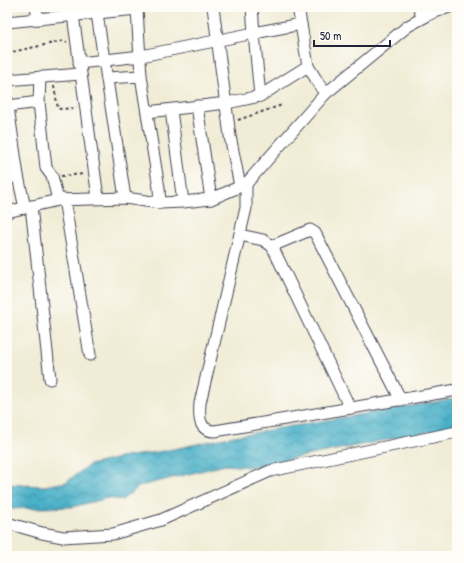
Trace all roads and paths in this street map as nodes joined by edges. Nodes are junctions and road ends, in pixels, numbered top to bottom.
1 (36, 7) edge
2 (213, 7) edge
3 (252, 7) edge
4 (298, 7) edge
5 (419, 7) edge
6 (450, 7) edge
7 (137, 8) edge
8 (96, 9) edge
9 (428, 13) edge
10 (73, 15) junction
11 (38, 19) junction
12 (7, 22) edge
13 (301, 24) junction
14 (254, 33) junction
15 (217, 42) junction
16 (78, 44) junction
17 (7, 53) edge
18 (141, 56) junction
19 (104, 61) junction
20 (308, 66) junction
21 (79, 68) junction
22 (141, 76) junction
23 (52, 77) junction
24 (40, 78) junction
25 (107, 78) junction
26 (7, 80) edge
27 (326, 94) junction
28 (260, 96) junction
29 (8, 102) edge
30 (39, 102) junction
31 (226, 103) junction
32 (282, 105) dead end
33 (197, 106) junction
34 (84, 108) junction
35 (171, 110) junction
36 (147, 112) junction
37 (229, 123) junction
38 (9, 131) edge
39 (11, 154) edge
40 (94, 173) junction
41 (12, 177) edge
42 (53, 178) junction
43 (243, 185) junction
44 (98, 198) junction
45 (125, 198) junction
46 (211, 199) junction
47 (61, 200) junction
48 (183, 202) junction
49 (160, 203) junction
50 (28, 207) junction
51 (7, 212) edge
52 (240, 235) junction
53 (272, 246) junction
54 (90, 355) dead end
55 (50, 379) dead end
56 (457, 390) edge
57 (401, 400) junction
58 (350, 408) junction
59 (457, 432) edge
60 (7, 523) edge

1 - 11 street
2 - 15 street
3 - 14 street
4 - 13 street
5 - 9 street
6 - 9 street
7 - 8 street
7 - 18 street
8 - 10 street
8 - 19 street
9 - 27 street
10 - 11 street
10 - 16 street
11 - 12 street
13 - 14 street
13 - 20 street
14 - 15 street
14 - 28 street
15 - 18 street
15 - 31 street
16 - 17 path
16 - 21 street
18 - 19 street
18 - 22 street
19 - 21 street
19 - 25 street
20 - 27 street
20 - 28 street
21 - 23 street
21 - 34 street
22 - 25 street
22 - 36 street
23 - 24 street
23 - 34 path
24 - 26 street
24 - 30 street
25 - 45 street
27 - 43 street
28 - 31 street
29 - 30 street
29 - 38 street
30 - 42 street
31 - 33 street
31 - 37 street
32 - 37 path
33 - 35 street
33 - 46 street
34 - 40 street
35 - 36 street
35 - 48 street
36 - 49 street
37 - 43 street
38 - 39 street
39 - 41 street
40 - 42 path
40 - 44 street
41 - 50 street
42 - 47 street
43 - 46 street
43 - 52 street
44 - 45 street
44 - 47 street
45 - 49 street
46 - 48 street
47 - 50 street
47 - 54 street
48 - 49 street
50 - 51 street
50 - 55 street
52 - 53 street
52 - 58 street
53 - 57 street
53 - 58 street
56 - 57 street
57 - 58 street
59 - 60 street

